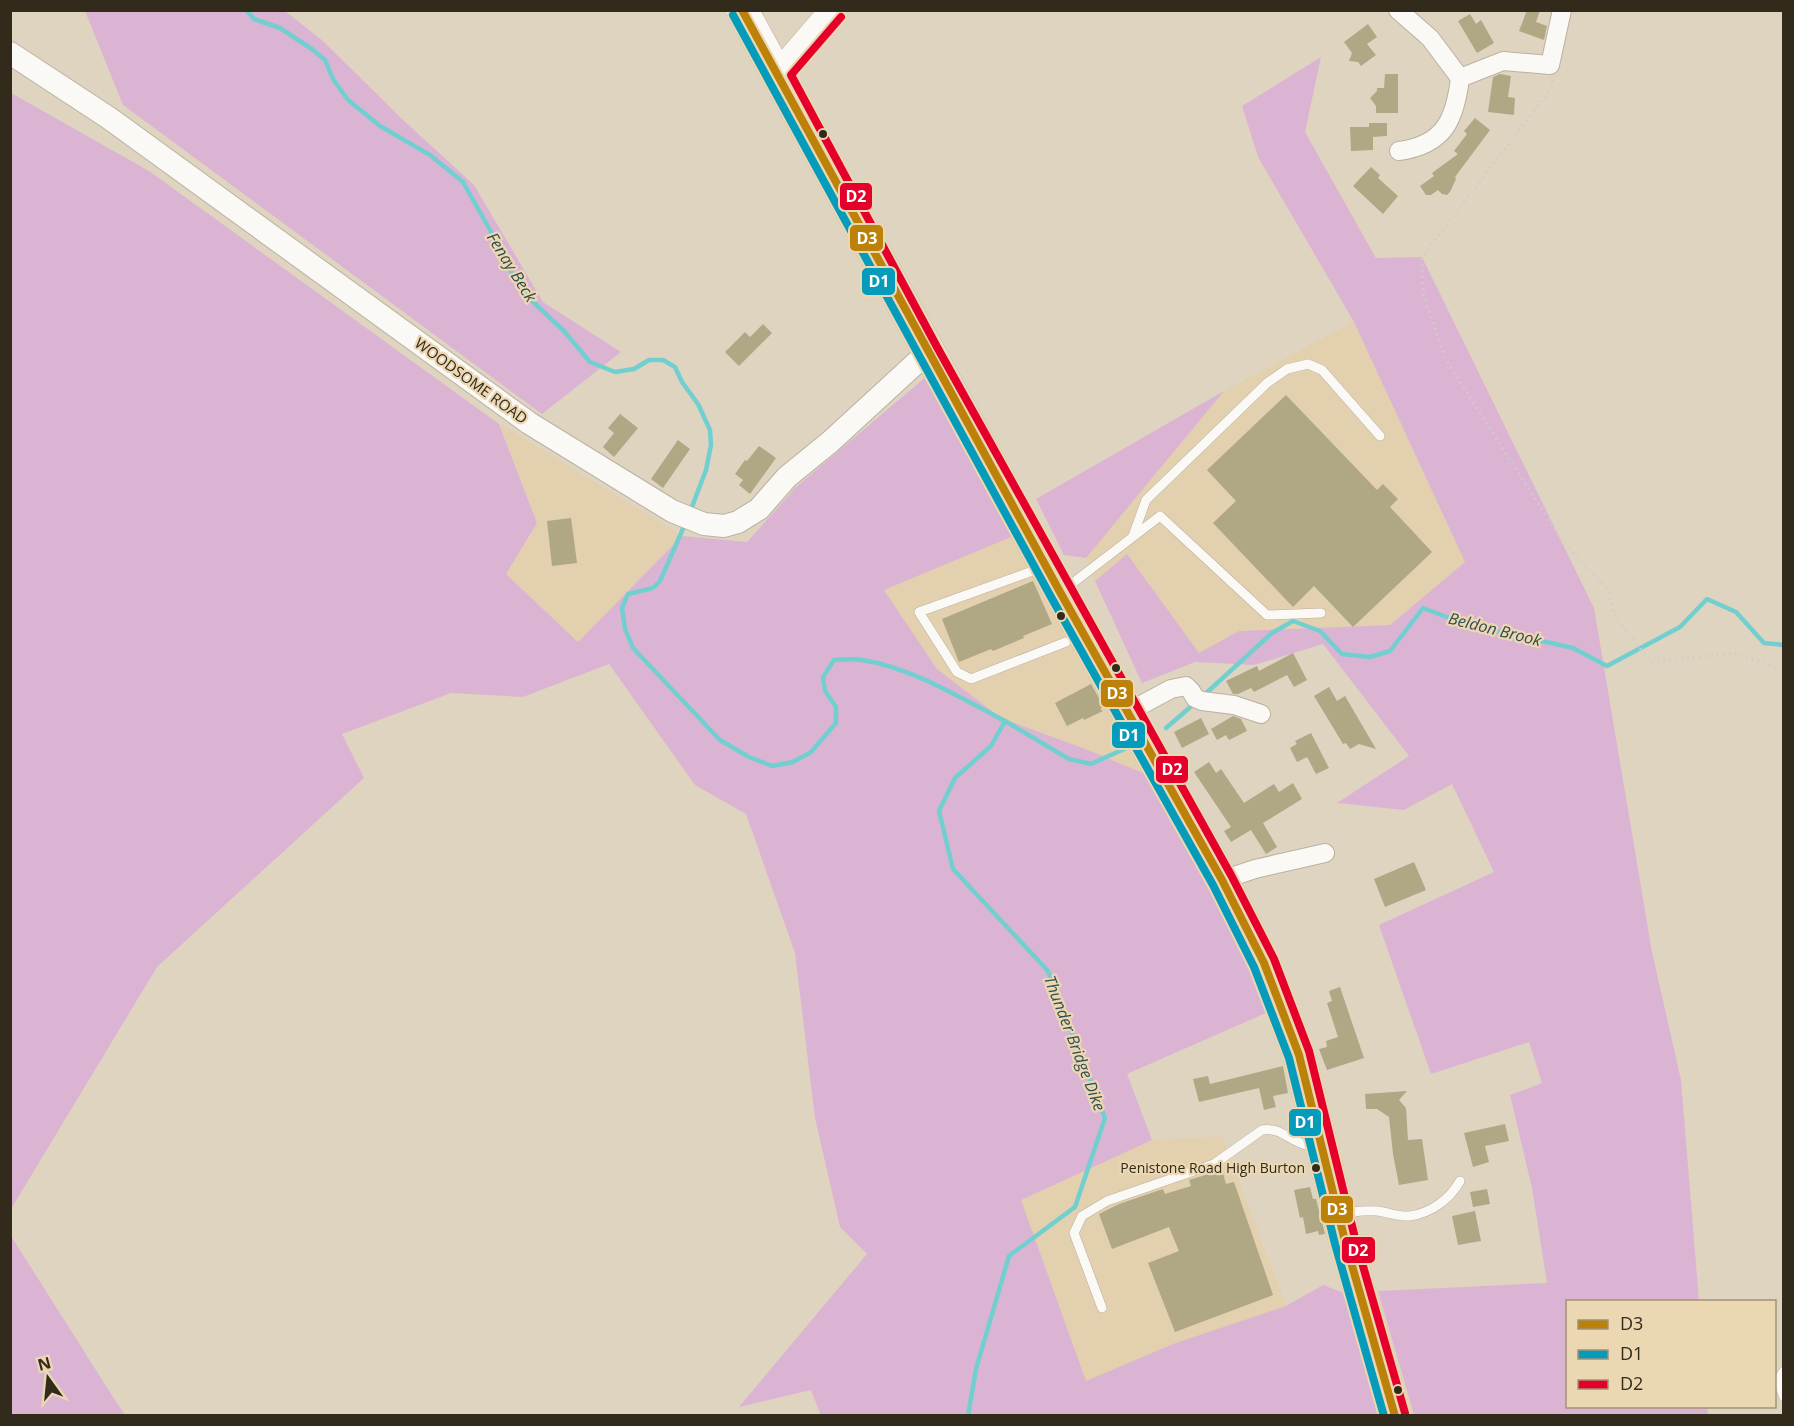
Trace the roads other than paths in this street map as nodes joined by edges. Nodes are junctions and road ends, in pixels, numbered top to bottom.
1 (742, 10) edge
2 (833, 10) edge
3 (1398, 10) edge
4 (1562, 10) edge
5 (10, 53) edge
6 (778, 74) junction
7 (1460, 78) junction
8 (1399, 151) dead end
9 (928, 352) junction
10 (1380, 436) dead end
11 (1133, 536) junction
12 (1053, 579) junction
13 (1321, 614) dead end
14 (1066, 642) dead end
15 (1128, 712) junction
16 (1261, 714) dead end
17 (1325, 853) dead end
18 (1222, 880) junction
19 (1320, 1145) junction
20 (1460, 1181) dead end
21 (1338, 1214) junction
22 (1102, 1308) dead end
23 (1784, 1371) edge
24 (1784, 1396) edge
25 (1395, 1416) edge

1 - 6 highway
2 - 6 main road
3 - 7 street
4 - 7 street
5 - 9 street, WOODSOME ROAD
6 - 9 highway
7 - 8 street
9 - 12 highway
10 - 11 lane
11 - 12 lane
11 - 13 lane
12 - 14 lane
12 - 15 highway
15 - 16 street
15 - 18 highway
17 - 18 street
18 - 19 highway
19 - 21 highway
19 - 22 lane
20 - 21 lane
21 - 25 highway
23 - 24 lane

